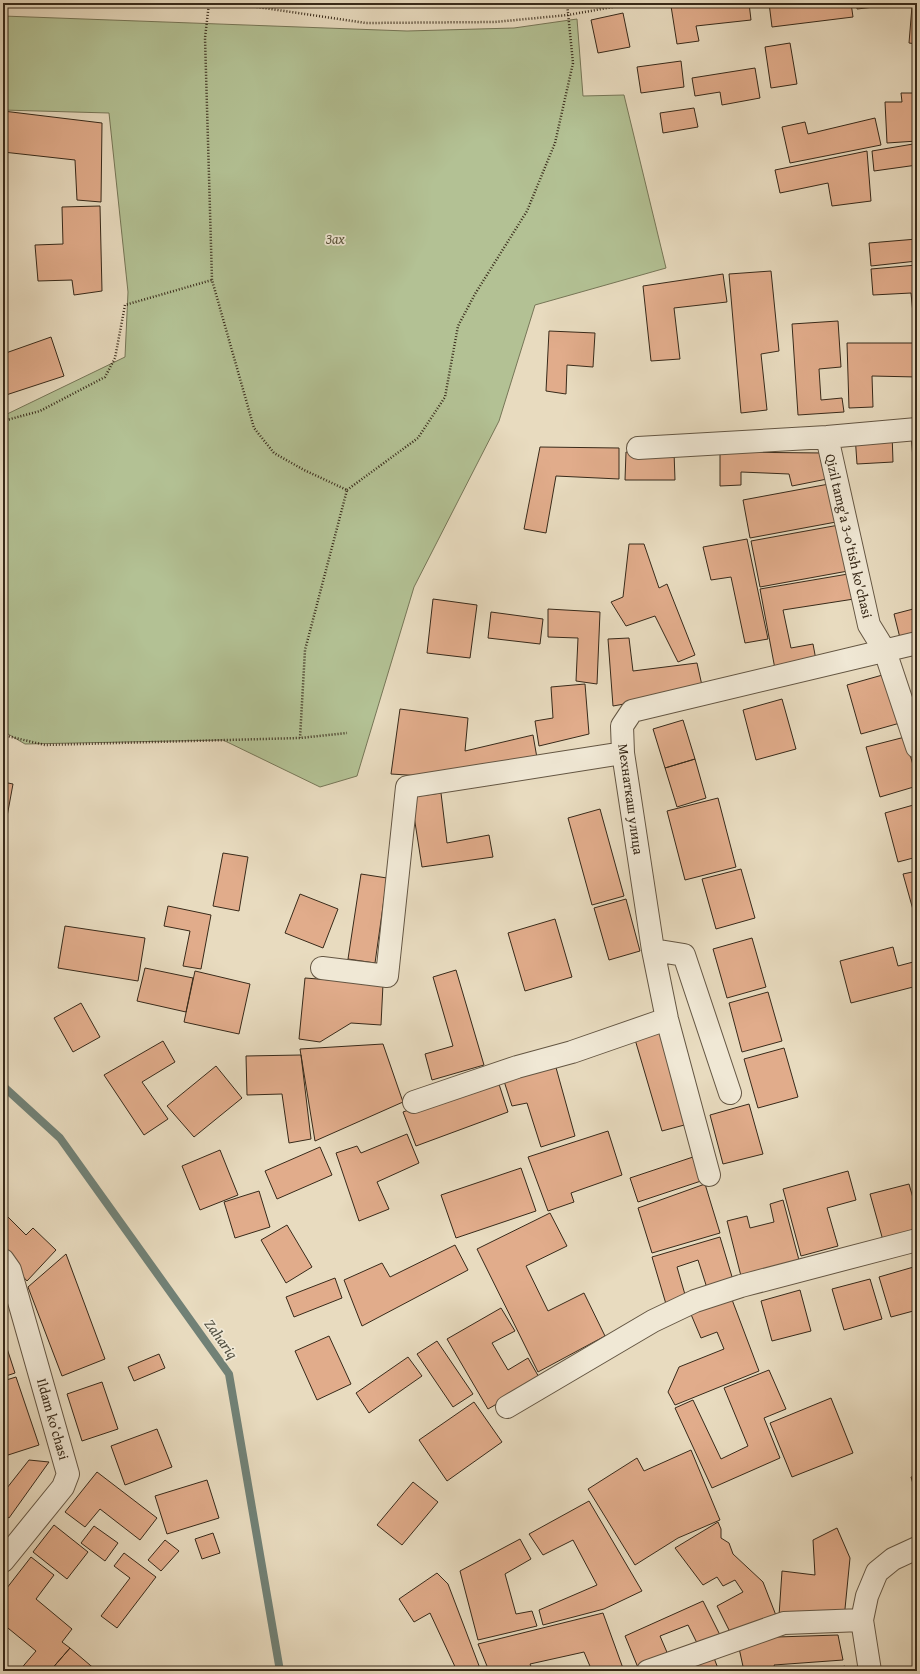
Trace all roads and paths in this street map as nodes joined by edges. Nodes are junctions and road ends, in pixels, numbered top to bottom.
1 (208, 3) edge
2 (230, 3) edge
3 (567, 3) edge
4 (635, 3) edge
5 (568, 15) junction
6 (212, 280) junction
7 (3, 421) edge
8 (917, 429) edge
9 (827, 437) junction
10 (638, 448) dead end
11 (348, 490) junction
12 (917, 643) edge
13 (885, 651) junction
14 (347, 733) dead end
15 (3, 735) edge
16 (300, 738) junction
17 (917, 747) edge
18 (623, 754) junction
19 (654, 950) junction
20 (322, 968) dead end
21 (667, 1019) junction
22 (730, 1093) dead end
23 (414, 1102) dead end
24 (709, 1175) dead end
25 (917, 1240) edge
26 (3, 1260) edge
27 (507, 1407) dead end
28 (917, 1548) edge
29 (3, 1561) edge
30 (862, 1620) junction
31 (648, 1671) edge
32 (870, 1671) edge

1 - 6 path
2 - 5 path
3 - 5 path
4 - 5 path
5 - 11 path
6 - 7 path
6 - 11 path
8 - 9 street
9 - 10 street
9 - 13 street, Qizil tamg'a 3-o'tish ko'chasi
11 - 16 path
12 - 13 street, Мехнаткаш улица
13 - 17 street, Qizil tamg'a 3-o'tish ko'chasi
13 - 18 street, Мехнаткаш улица
14 - 16 path
15 - 16 path
18 - 19 street, Мехнаткаш улица
18 - 20 street
19 - 21 street, Мехнаткаш улица
19 - 22 street
21 - 23 street
21 - 24 street, Мехнаткаш улица
25 - 27 street
26 - 29 street, Ildam koʻchasi
28 - 30 street
30 - 31 street
30 - 32 street

